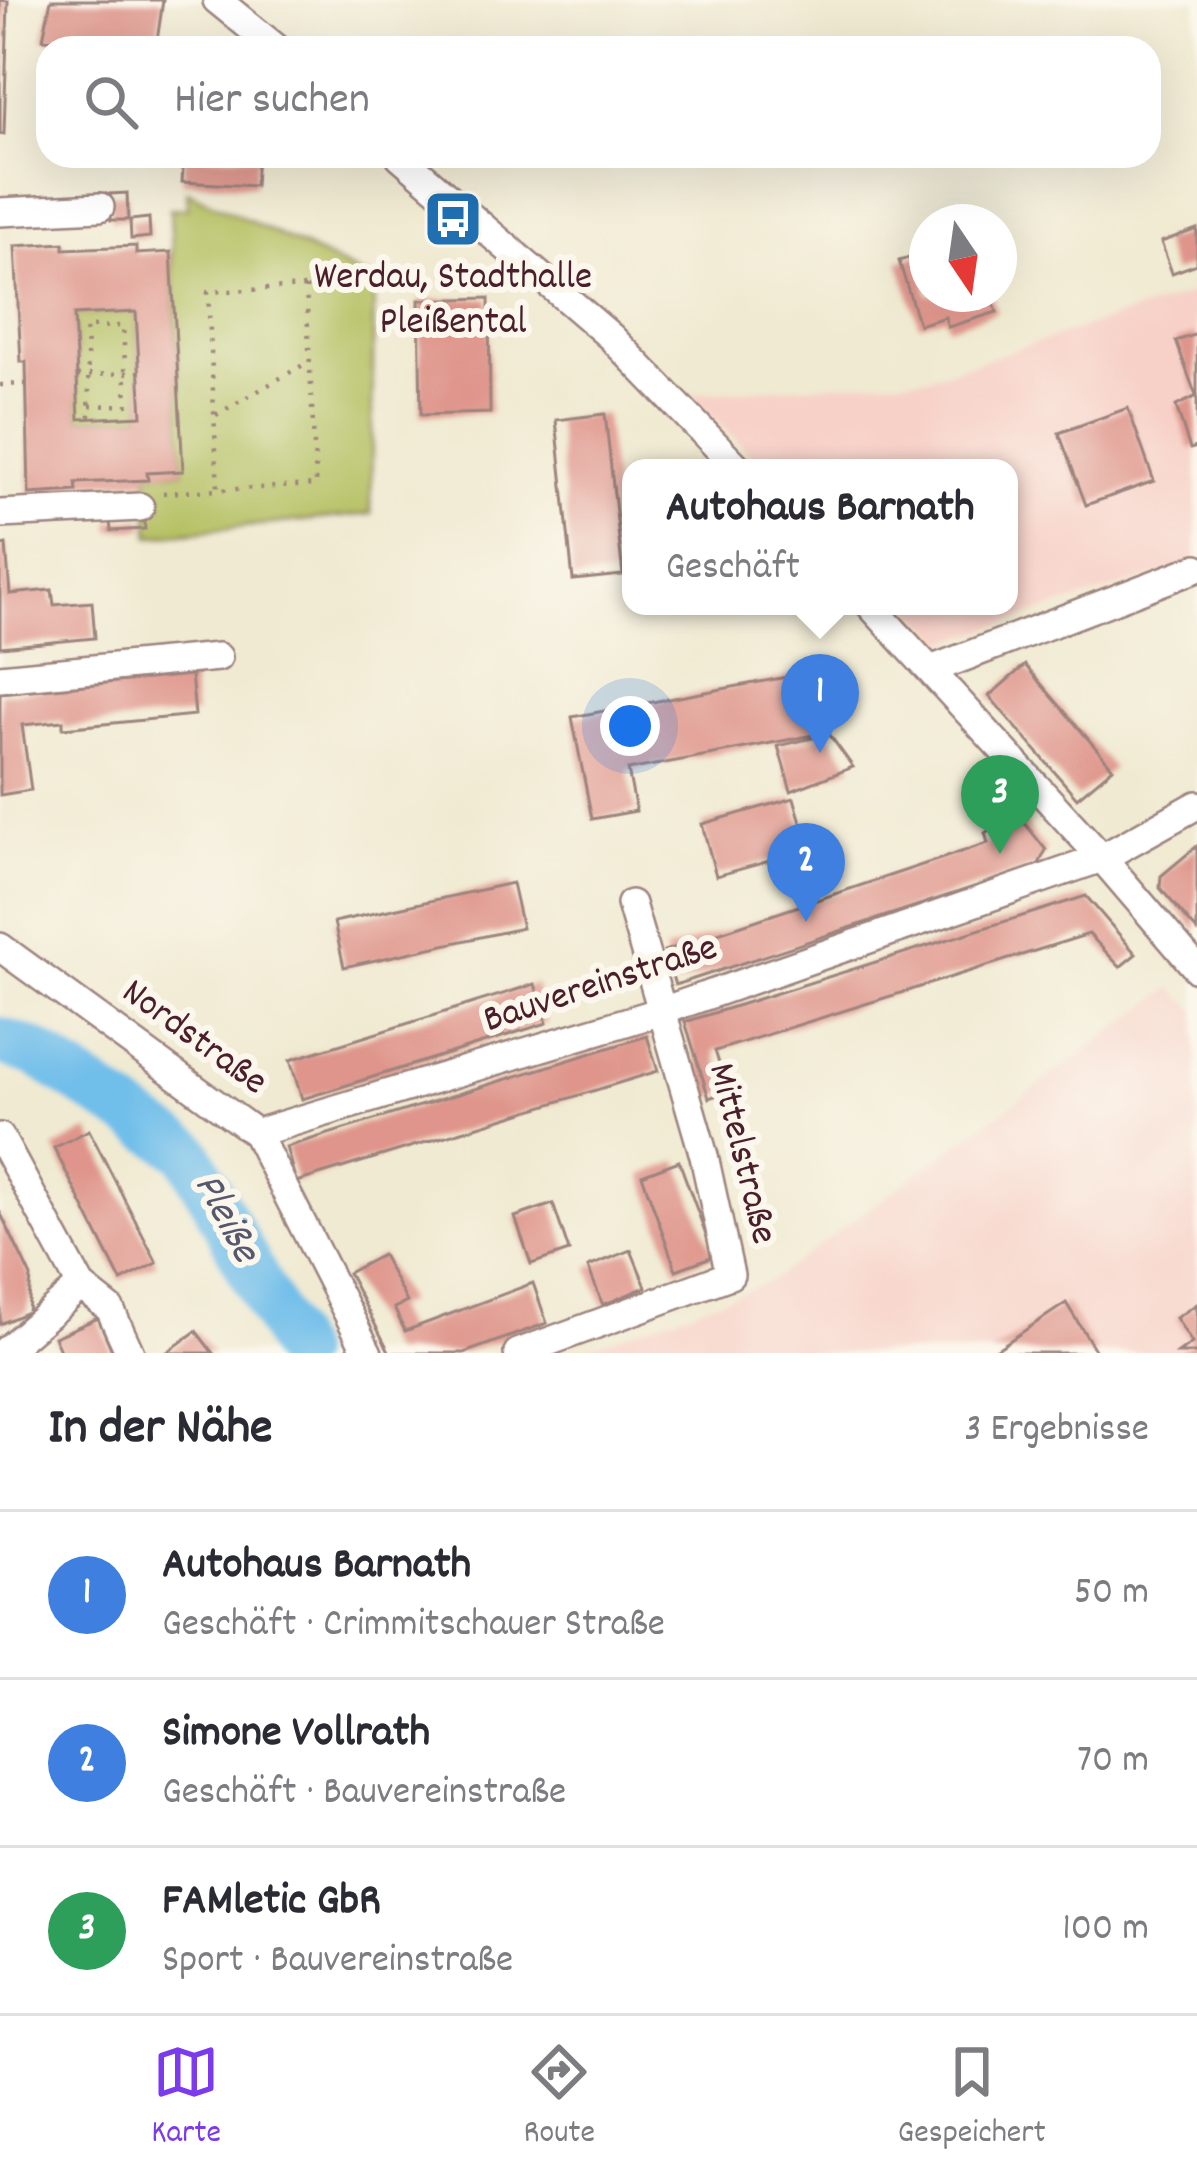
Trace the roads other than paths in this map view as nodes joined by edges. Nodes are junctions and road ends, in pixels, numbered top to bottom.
1 (218, 0) edge
2 (262, 36) edge
3 (414, 168) edge
4 (100, 207) dead end
5 (0, 212) edge
6 (729, 459) edge
7 (140, 507) road end
8 (0, 514) edge
9 (1197, 568) edge
10 (881, 615) edge
11 (218, 657) dead end
12 (933, 669) junction
13 (0, 678) edge
14 (1197, 805) edge
15 (1102, 858) junction
16 (631, 904) dead end
17 (0, 947) edge
18 (1197, 969) edge
19 (662, 1010) junction
20 (256, 1133) junction
21 (0, 1137) edge
22 (82, 1286) junction
23 (3, 1353) edge
24 (130, 1353) edge
25 (368, 1353) edge
26 (518, 1353) edge

1 - 2 street
3 - 6 street
4 - 5 street
7 - 8 street
9 - 12 street
10 - 12 street
11 - 13 street
12 - 15 street
14 - 15 street, Bauvereinstraße
15 - 18 street
15 - 19 street, Bauvereinstraße
16 - 19 street, Mittelstraße
17 - 20 street, Nordstraße
19 - 20 street, Bauvereinstraße
19 - 26 street, Mittelstraße
20 - 25 street, Nordstraße
21 - 22 street
22 - 23 street
22 - 24 street

